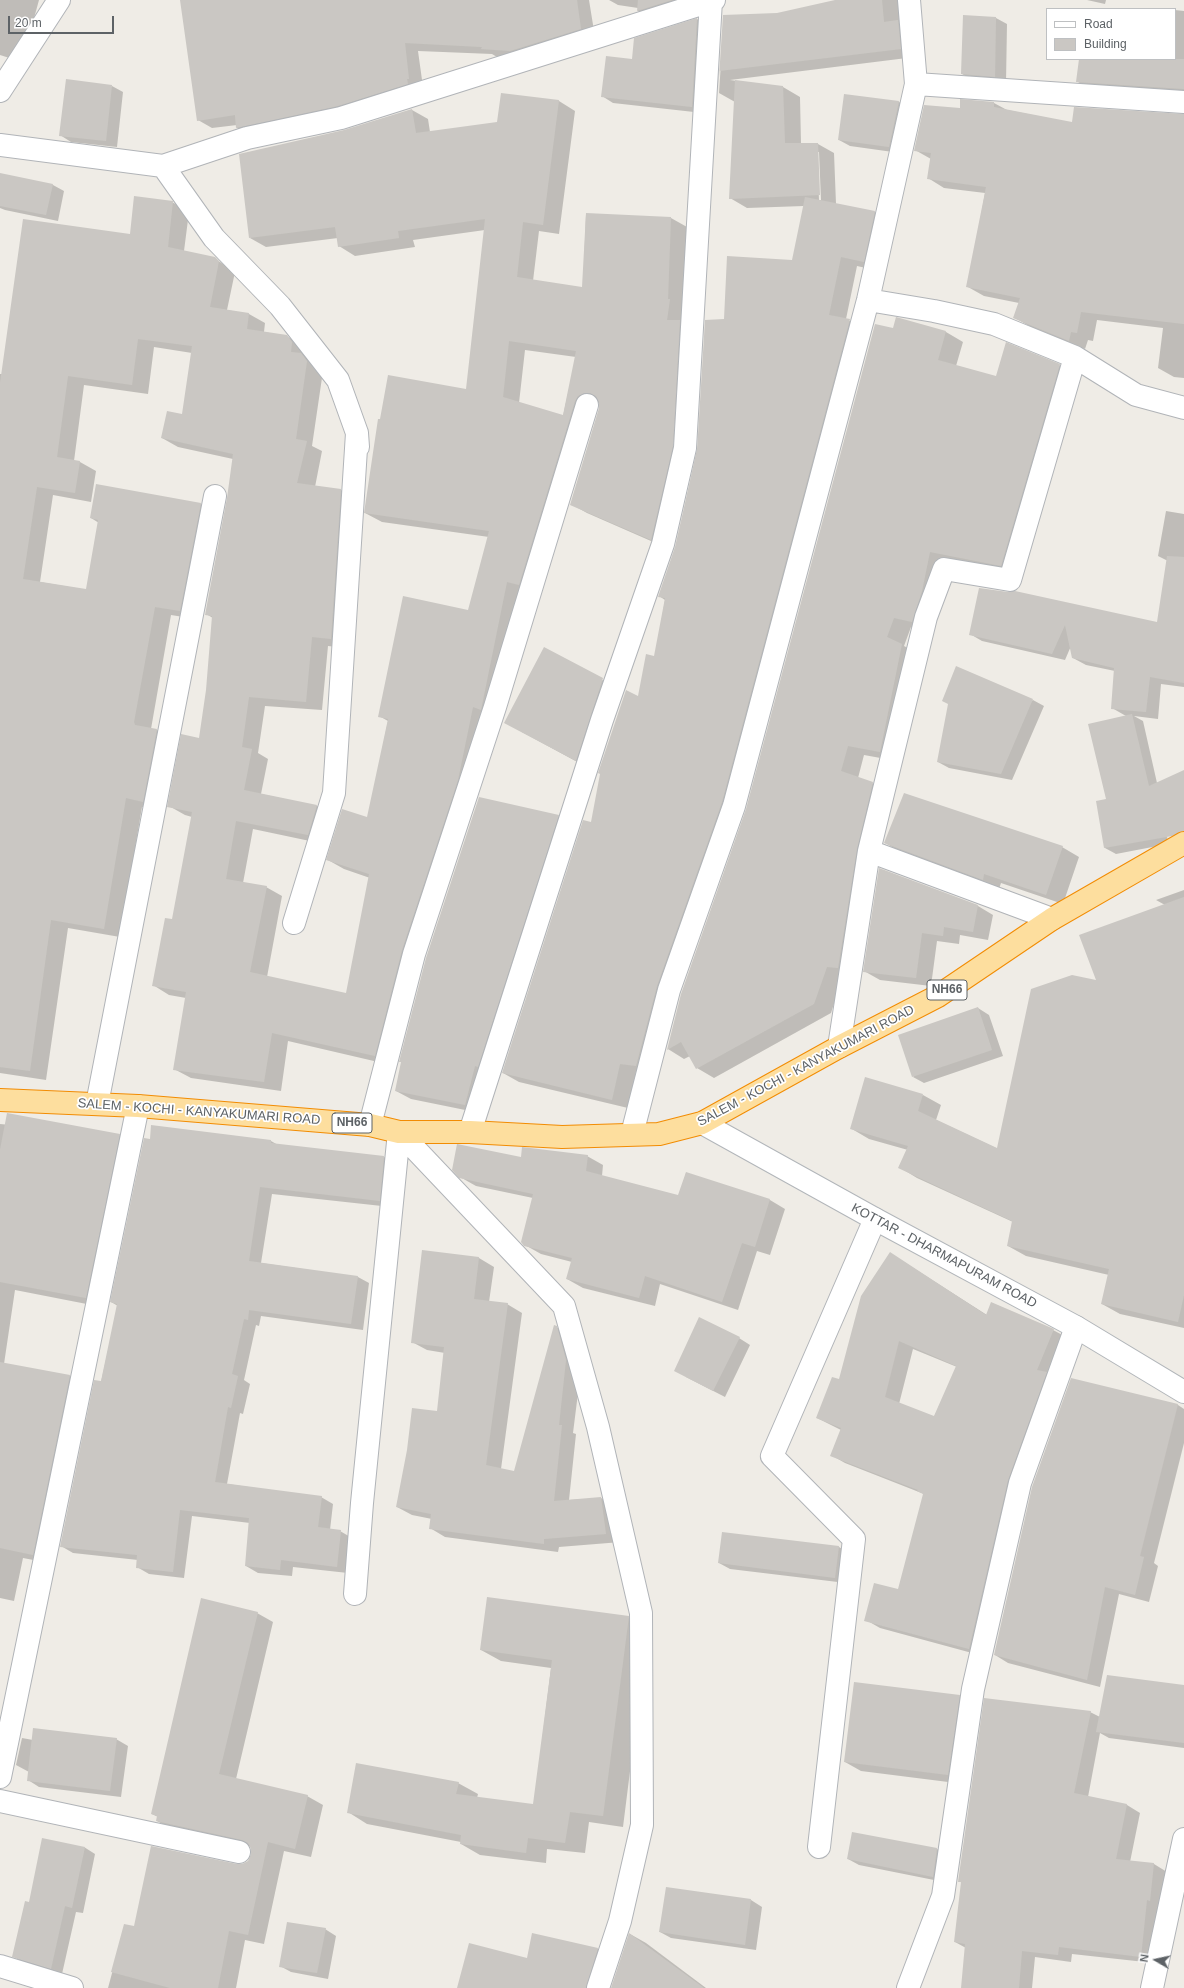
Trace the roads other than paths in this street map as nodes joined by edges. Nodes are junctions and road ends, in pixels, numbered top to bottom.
1 (59, 0) edge
2 (712, 0) edge
3 (908, 0) edge
4 (916, 84) junction
5 (0, 91) edge
6 (1184, 102) edge
7 (0, 145) edge
8 (163, 166) junction
9 (868, 300) junction
10 (1075, 357) junction
11 (587, 405) dead end
12 (1184, 408) edge
13 (357, 433) junction
14 (215, 496) dead end
15 (363, 518) dead end
16 (1184, 843) edge
17 (869, 851) junction
18 (1052, 918) junction
19 (294, 923) dead end
20 (839, 1047) junction
21 (0, 1100) edge
22 (97, 1104) junction
23 (138, 1106) junction
24 (702, 1123) junction
25 (370, 1124) junction
26 (399, 1132) junction
27 (470, 1132) junction
28 (632, 1134) junction
29 (875, 1219) junction
30 (1076, 1327) junction
31 (1184, 1392) edge
32 (355, 1594) dead end
33 (0, 1777) edge
34 (0, 1801) edge
35 (1184, 1839) edge
36 (818, 1847) dead end
37 (239, 1852) dead end
38 (0, 1966) edge
39 (72, 1988) edge
40 (598, 1988) edge
41 (908, 1988) edge
42 (1152, 1988) edge

1 - 5 street
2 - 8 street
2 - 27 street
3 - 4 street
4 - 6 street
4 - 9 street
7 - 8 street
8 - 13 street
9 - 10 street
9 - 28 street
10 - 12 street
10 - 17 street
11 - 25 street
13 - 15 street
13 - 19 street
14 - 22 street
16 - 18 highway, SALEM - KOCHI - KANYAKUMARI ROAD / NH66
17 - 18 street
17 - 20 street
18 - 20 highway, SALEM - KOCHI - KANYAKUMARI ROAD / NH66
20 - 24 highway, SALEM - KOCHI - KANYAKUMARI ROAD / NH66
21 - 22 highway, SALEM - KOCHI - KANYAKUMARI ROAD / NH66
22 - 23 highway, SALEM - KOCHI - KANYAKUMARI ROAD / NH66
23 - 25 highway, SALEM - KOCHI - KANYAKUMARI ROAD / NH66
23 - 33 street
24 - 28 highway, SALEM - KOCHI - KANYAKUMARI ROAD / NH66
24 - 29 street, KOTTAR - DHARMAPURAM ROAD
25 - 26 highway, SALEM - KOCHI - KANYAKUMARI ROAD / NH66
26 - 27 highway, SALEM - KOCHI - KANYAKUMARI ROAD / NH66
26 - 32 street
26 - 40 street
27 - 28 highway, SALEM - KOCHI - KANYAKUMARI ROAD / NH66
29 - 30 street, KOTTAR - DHARMAPURAM ROAD
29 - 36 street
30 - 31 street, KOTTAR - DHARMAPURAM ROAD
30 - 41 street
34 - 37 street
35 - 42 street
38 - 39 street

